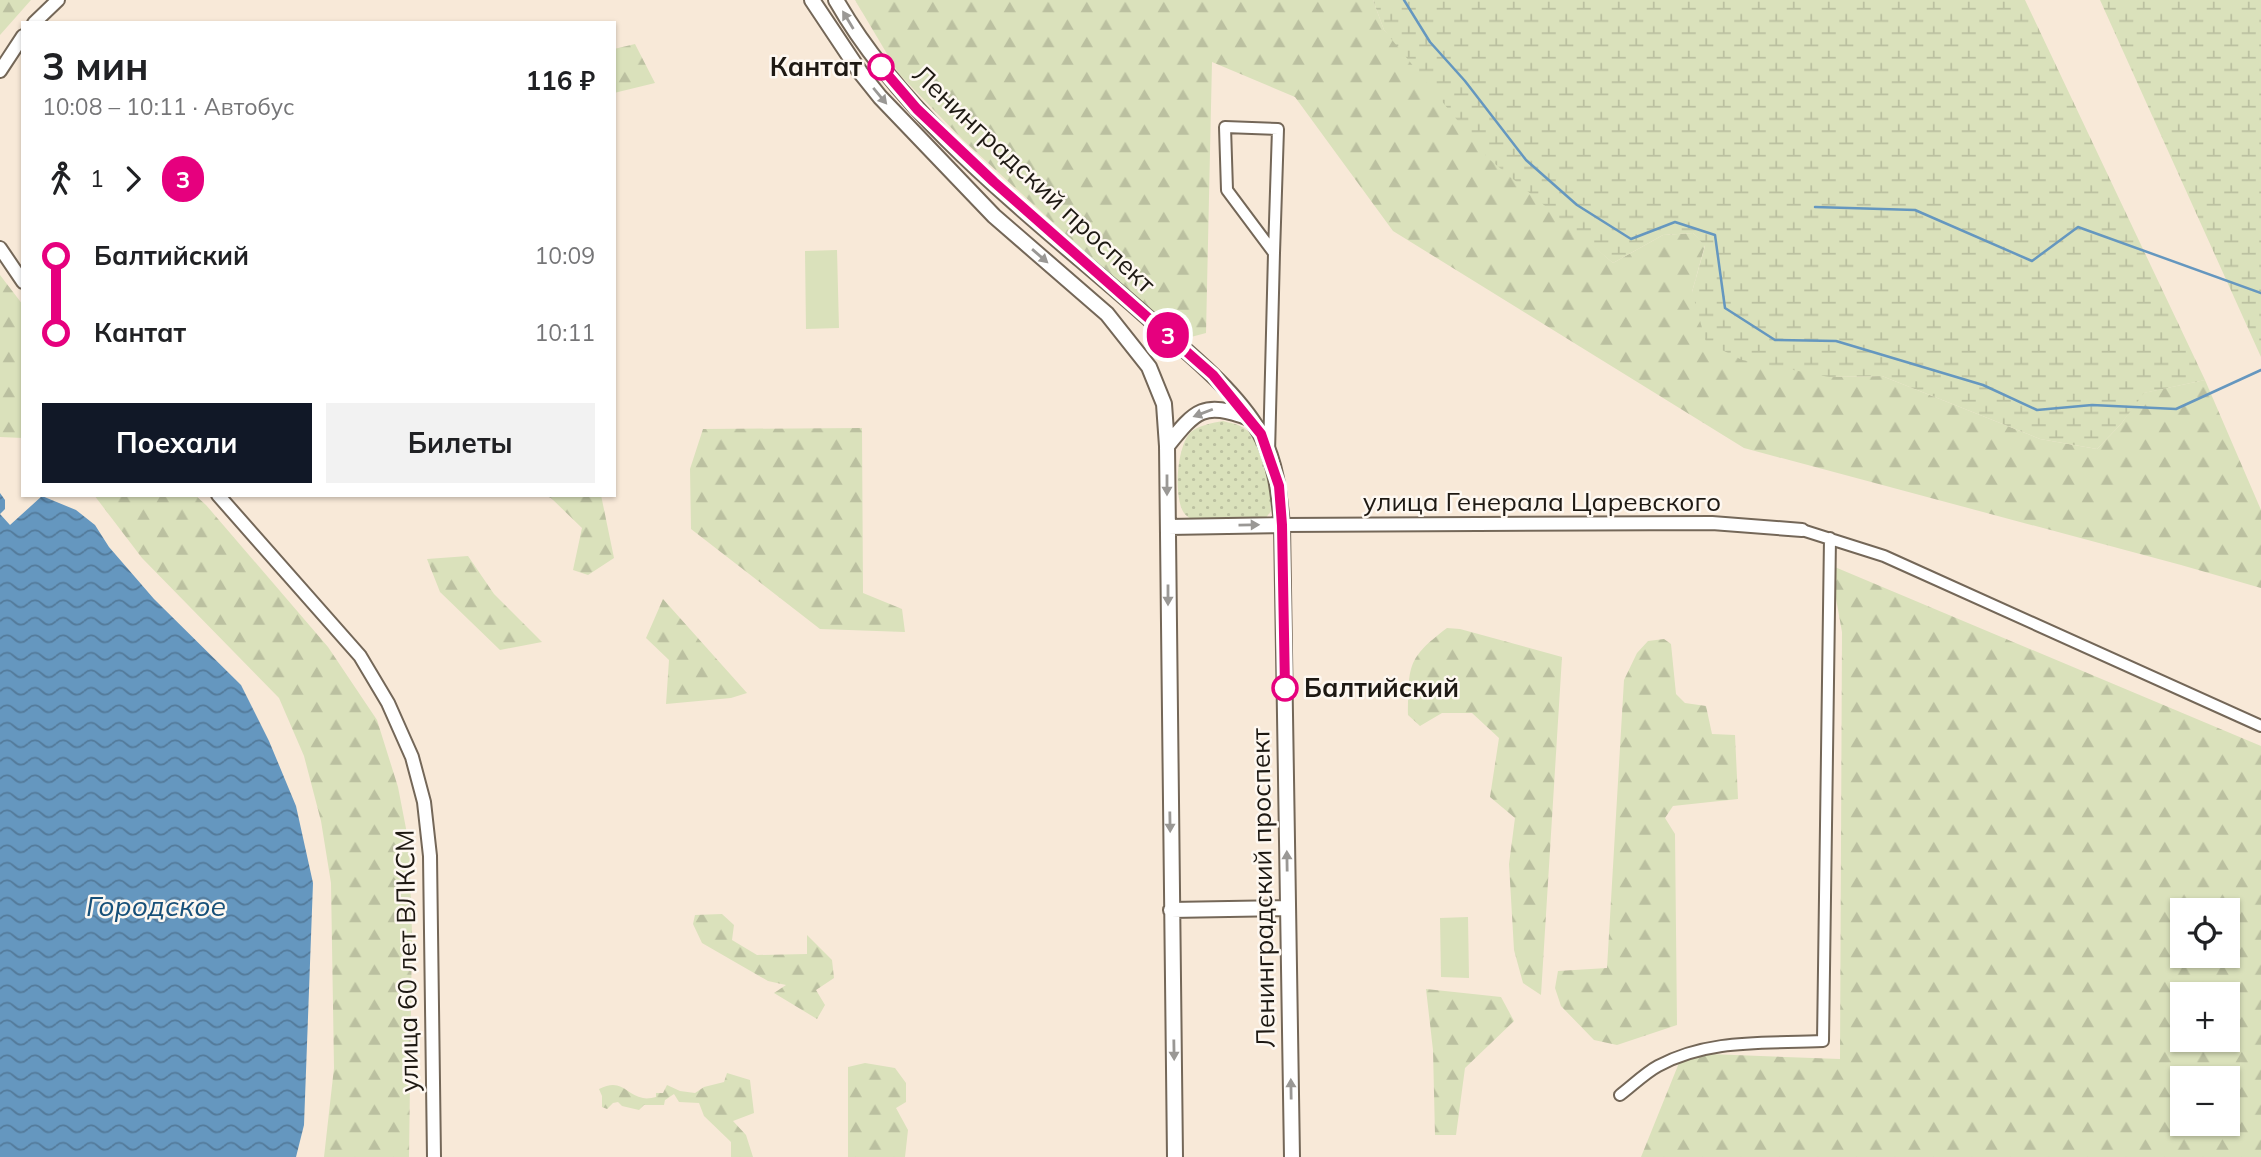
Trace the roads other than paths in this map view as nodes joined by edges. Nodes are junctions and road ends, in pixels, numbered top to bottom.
1 (58, 0) edge
2 (812, 0) edge
3 (836, 0) edge
4 (36, 21) edge
5 (21, 39) edge
6 (0, 71) edge
7 (0, 248) edge
8 (1275, 253) junction
9 (21, 279) edge
10 (1250, 418) junction
11 (1167, 446) junction
12 (1269, 455) junction
13 (220, 497) edge
14 (1282, 525) junction
15 (1167, 527) junction
16 (1802, 530) joint
17 (1830, 538) junction
18 (2261, 726) edge
19 (1288, 908) junction
20 (1171, 909) junction
21 (1620, 1095) dead end
22 (434, 1157) edge
23 (1175, 1157) edge
24 (1292, 1157) edge

1 - 4 street
2 -> 11 main road, Ленинградский проспект
10 -> 3 main road, Ленинградский проспект
5 - 6 street
7 - 9 street
8 - 8 street
8 - 12 street
10 -> 11 main road
10 - 12 main road, Ленинградский проспект
11 -> 15 main road, Ленинградский проспект
12 - 14 main road, Ленинградский проспект
13 - 22 street, улица 60 лет ВЛКСМ
15 -> 14 main road
14 - 16 street, улица Генерала Царевского
19 -> 14 main road, Ленинградский проспект
15 -> 20 main road, Ленинградский проспект
16 - 17 street
17 - 18 street
17 - 21 street
19 - 20 main road
24 -> 19 main road, Ленинградский проспект
20 -> 23 main road, Ленинградский проспект

